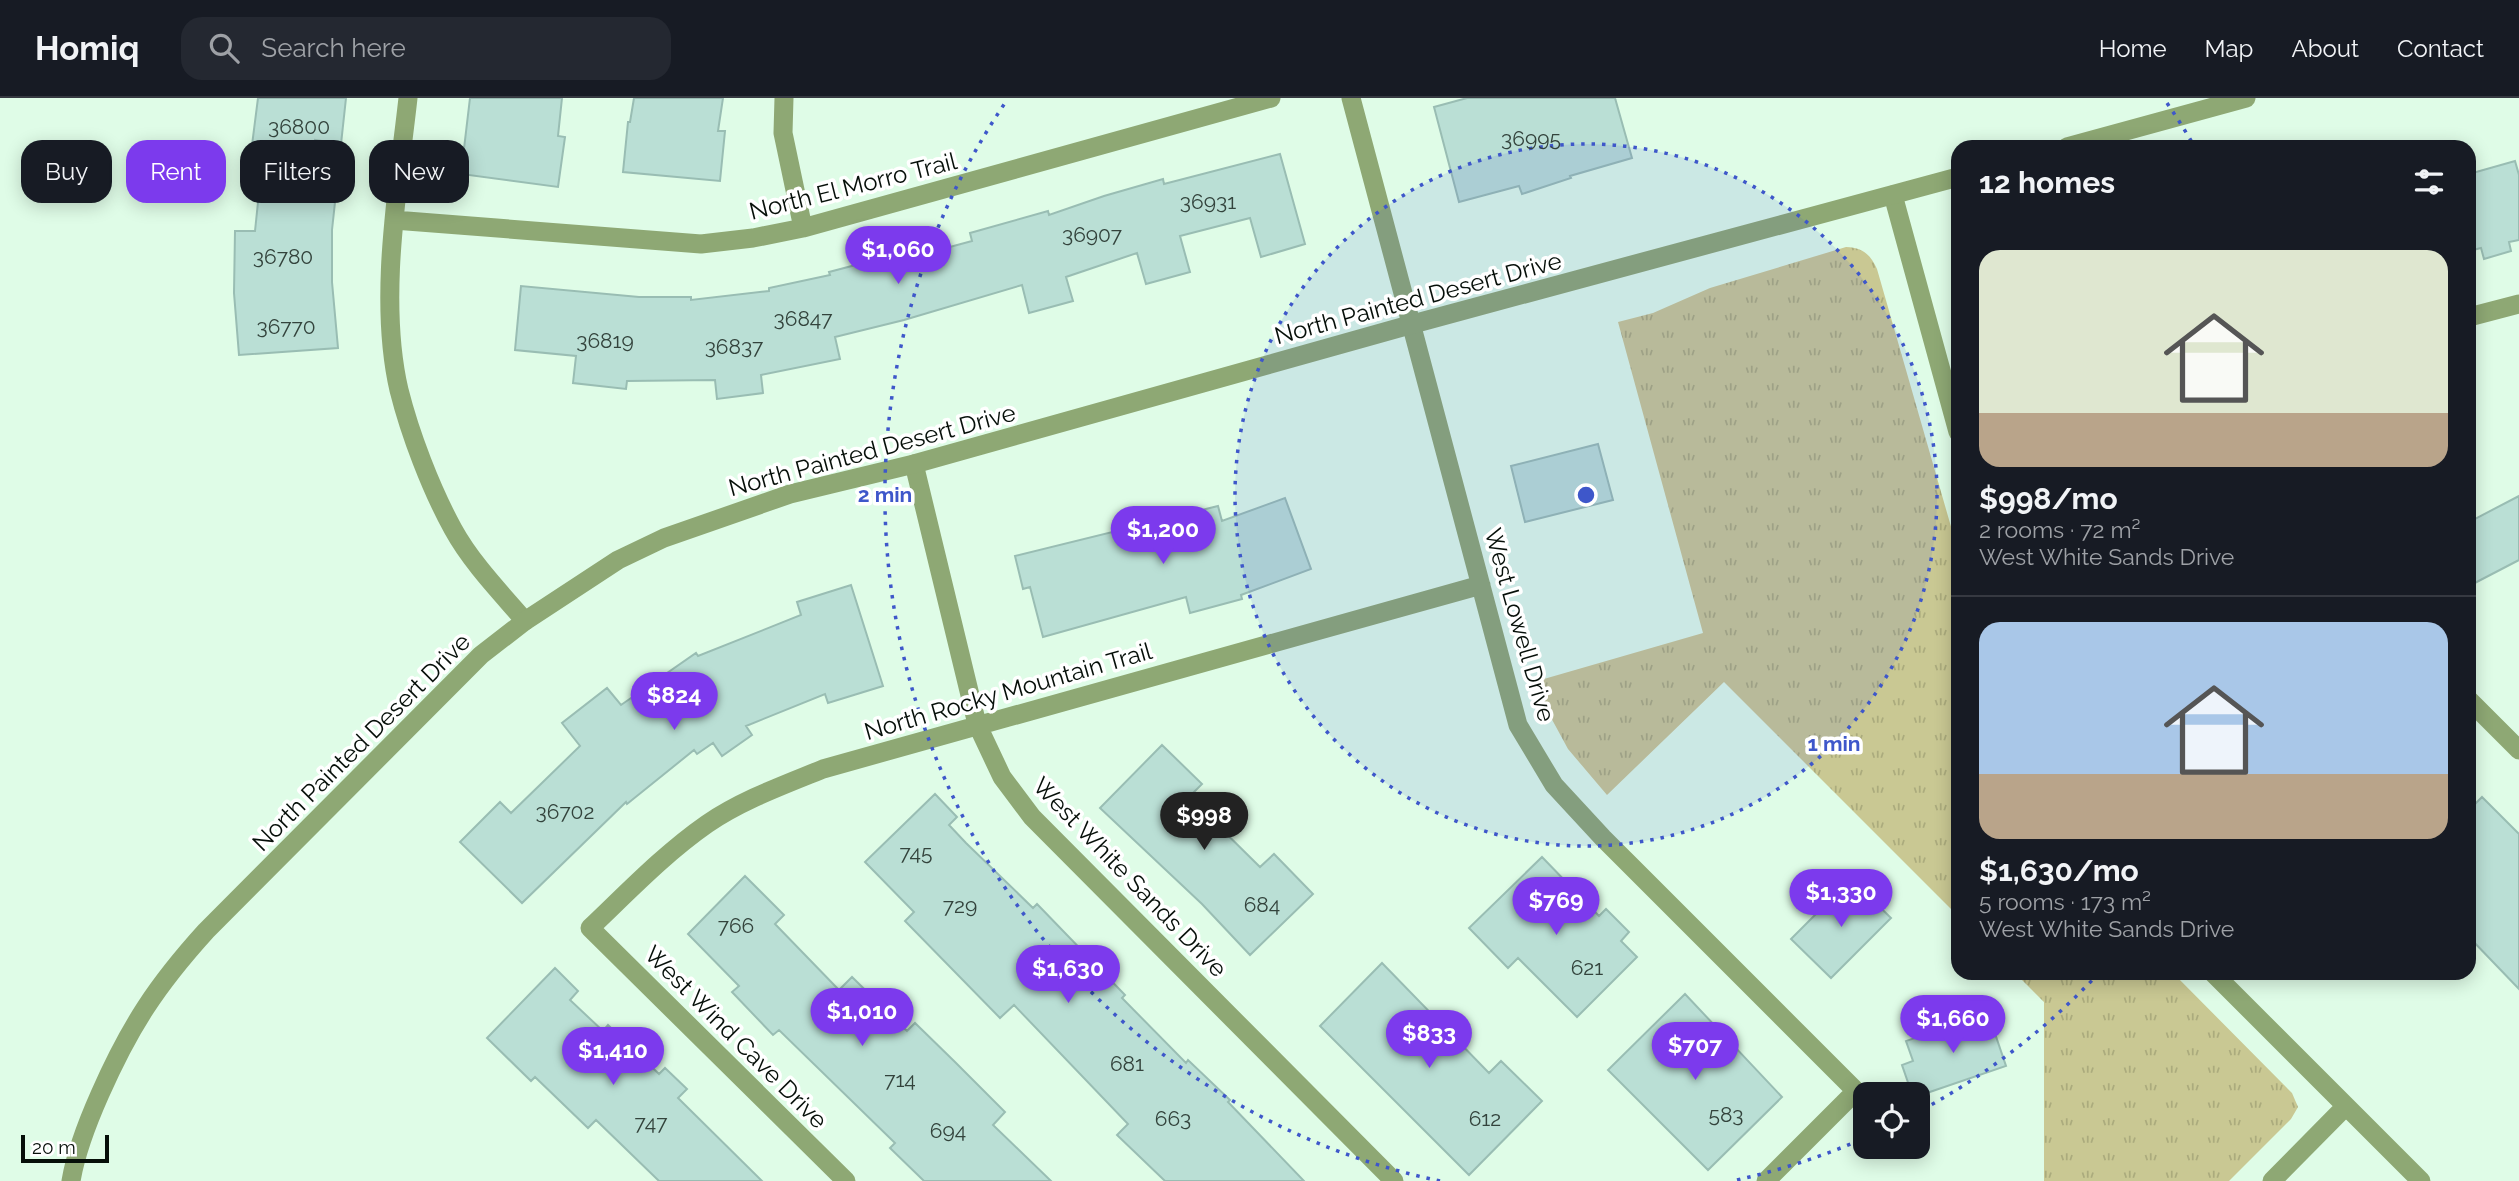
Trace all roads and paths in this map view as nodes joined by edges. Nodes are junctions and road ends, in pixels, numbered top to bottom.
1 (408, 98) edge
2 (784, 98) edge
3 (1271, 98) edge
4 (1351, 98) edge
5 (2246, 98) edge
6 (2093, 140) edge
7 (1951, 179) edge
8 (1893, 195) junction
9 (394, 220) junction
10 (803, 228) junction
11 (2519, 304) edge
12 (2476, 315) edge
13 (1413, 324) junction
14 (1951, 406) edge
15 (915, 464) junction
16 (1481, 585) junction
17 (525, 621) junction
18 (2476, 707) edge
19 (977, 724) junction
20 (2519, 750) edge
21 (590, 928) joint
22 (2220, 980) edge
23 (2346, 1106) junction
24 (71, 1181) edge
25 (846, 1181) edge
26 (1394, 1181) edge
27 (1766, 1181) edge
28 (2272, 1181) edge
29 (2421, 1181) edge

1 - 9 street
2 - 10 street
3 - 10 street, North El Morro Trail
4 - 13 street, West Lowell Drive
5 - 6 street
7 - 8 street, North Painted Desert Drive
8 - 13 street, North Painted Desert Drive
8 - 14 street
9 - 10 street, North El Morro Trail
9 - 17 street
11 - 12 street
13 - 15 street, North Painted Desert Drive
13 - 16 street, West Lowell Drive
15 - 17 street, North Painted Desert Drive
15 - 19 street, West White Sands Drive
16 - 19 street, North Rocky Mountain Trail
16 - 27 street, West Lowell Drive
17 - 24 street, North Painted Desert Drive
18 - 20 street
19 - 21 street, North Rocky Mountain Trail
19 - 26 street, West White Sands Drive
21 - 25 street, West Wind Cave Drive
22 - 23 street
23 - 28 street
23 - 29 street

